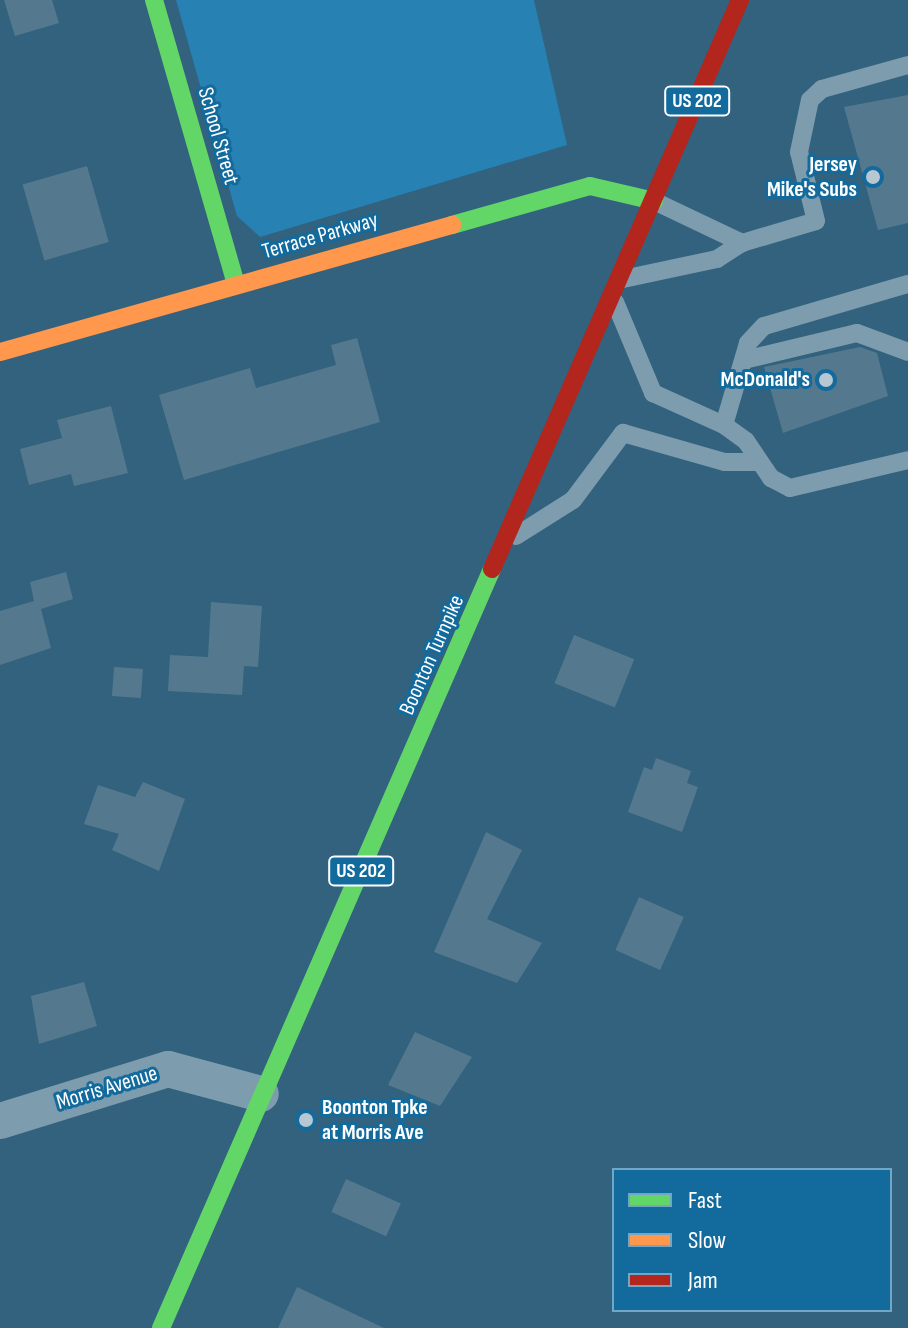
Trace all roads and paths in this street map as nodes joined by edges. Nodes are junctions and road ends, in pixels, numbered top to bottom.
1 (154, 0) edge
2 (740, 0) edge
3 (908, 65) edge
4 (654, 201) junction
5 (742, 243) junction
6 (623, 279) junction
7 (236, 284) junction
8 (908, 284) edge
9 (614, 300) junction
10 (0, 352) edge
11 (908, 352) edge
12 (744, 360) junction
13 (724, 425) junction
14 (908, 460) edge
15 (757, 462) junction
16 (510, 540) junction
17 (261, 1094) junction
18 (0, 1121) edge
19 (161, 1328) edge

1 - 7 main road, School Street
2 - 4 main road, Boonton Turnpike / US 202
3 - 5 lane
4 - 5 lane
4 - 6 main road, Boonton Turnpike / US 202
4 - 7 main road, Terrace Parkway
5 - 6 lane
6 - 9 main road, Boonton Turnpike / US 202
7 - 10 main road, Terrace Parkway
8 - 12 lane
9 - 13 lane
9 - 16 main road, Boonton Turnpike / US 202
11 - 12 lane
12 - 13 lane
13 - 15 lane
14 - 15 lane
15 - 16 lane
16 - 17 main road, Boonton Turnpike / US 202
17 - 18 street, Morris Avenue
17 - 19 main road, Boonton Turnpike / US 202

